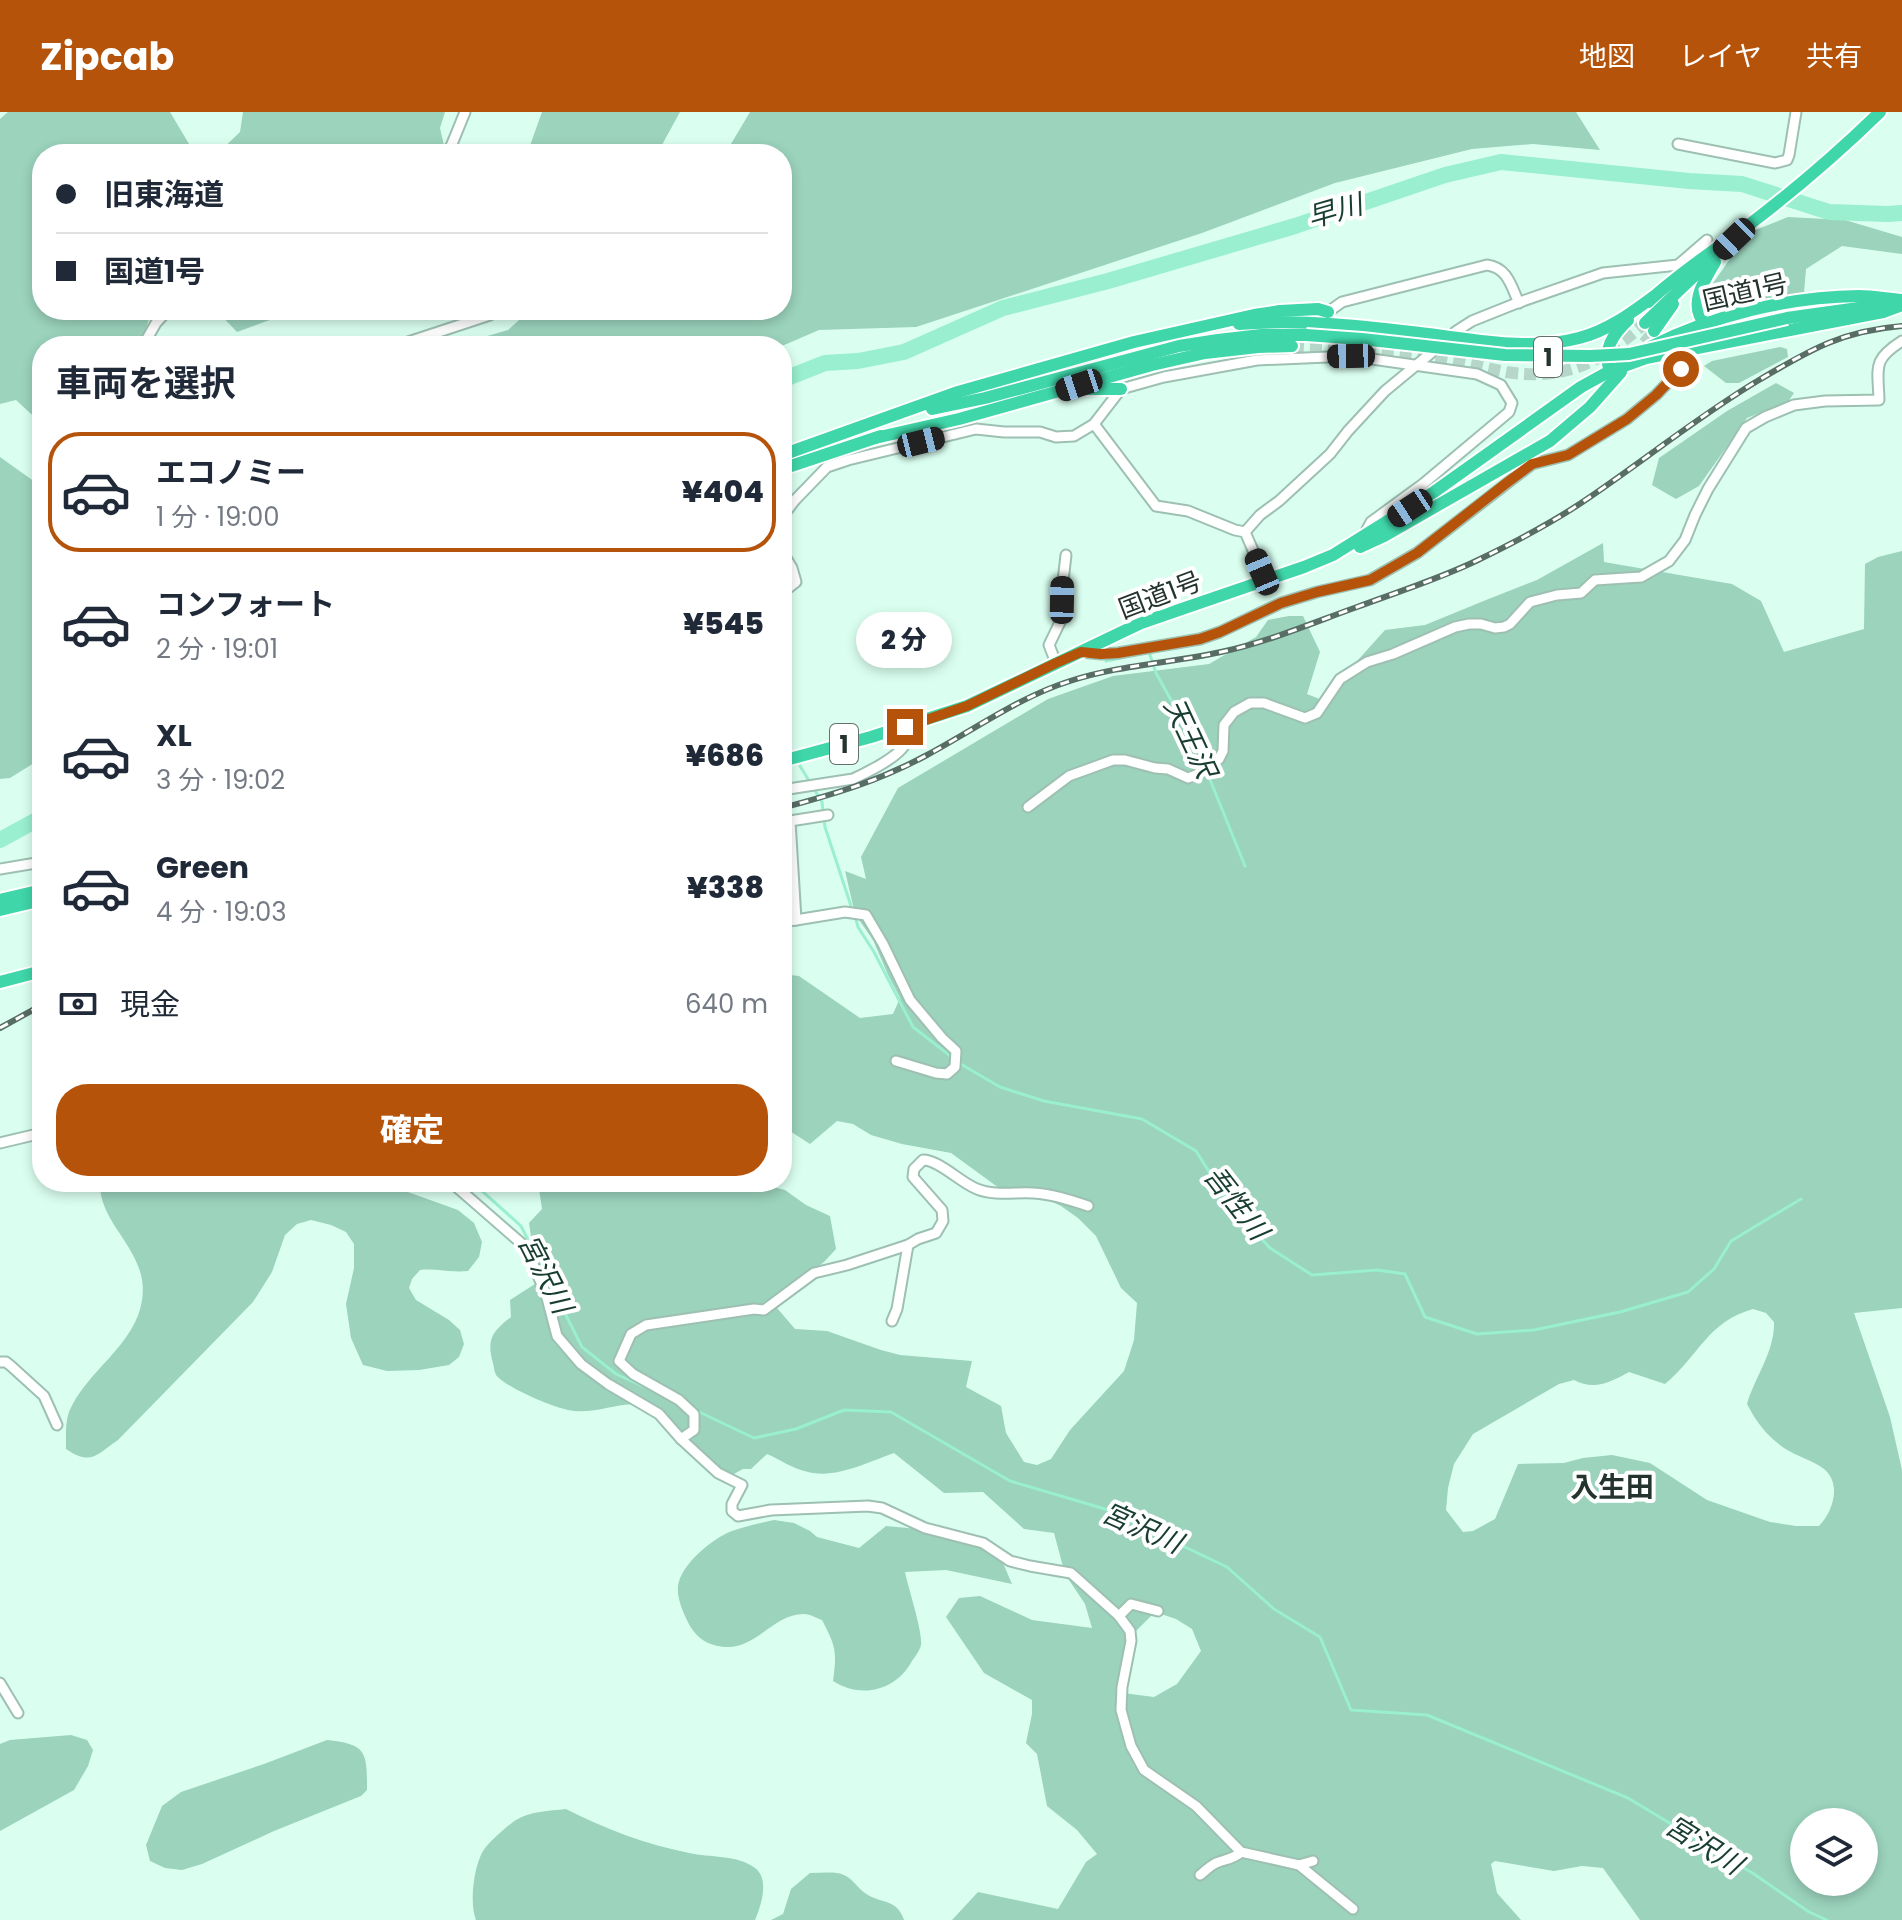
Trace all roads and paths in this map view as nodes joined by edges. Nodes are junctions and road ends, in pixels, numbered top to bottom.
1 (465, 112) edge
2 (1796, 112) edge
3 (1880, 112) edge
4 (452, 144) edge
5 (1678, 144) dead end
6 (1748, 225) junction
7 (1707, 240) dead end
8 (1721, 252) junction
9 (1653, 297) junction
10 (1902, 302) edge
11 (1519, 303) junction
12 (1327, 315) joint
13 (475, 320) edge
14 (1705, 324) junction
15 (1208, 327) junction
16 (1650, 327) tunnel mouth
17 (1455, 332) dead end
18 (1675, 334) junction
19 (426, 336) edge
20 (1902, 341) edge
21 (1322, 343) dead end
22 (1292, 346) tunnel mouth
23 (1678, 352) junction
24 (1431, 353) dead end
25 (1322, 356) junction
26 (1417, 365) junction
27 (1615, 372) junction
28 (1121, 389) junction
29 (1064, 390) junction
30 (985, 398) junction
31 (1094, 424) junction
32 (833, 436) junction
33 (875, 438) junction
34 (792, 451) edge
35 (792, 466) edge
36 (792, 504) edge
37 (1245, 532) junction
38 (1362, 538) junction
39 (1066, 555) dead end
40 (1333, 555) junction
41 (1266, 580) junction
42 (1081, 652) junction
43 (1056, 663) junction
44 (905, 727) junction
45 (792, 758) edge
46 (792, 788) edge
47 (1028, 807) dead end
48 (828, 815) dead end
49 (792, 821) edge
50 (32, 864) edge
51 (0, 869) edge
52 (32, 892) edge
53 (792, 893) edge
54 (0, 900) edge
55 (32, 902) edge
56 (0, 910) edge
57 (32, 910) edge
58 (0, 918) edge
59 (796, 920) junction
60 (792, 921) edge
61 (32, 974) edge
62 (0, 982) edge
63 (896, 1061) dead end
64 (32, 1135) edge
65 (0, 1143) edge
66 (462, 1192) edge
67 (1088, 1206) dead end
68 (908, 1245) junction
69 (892, 1321) dead end
70 (0, 1362) edge
71 (57, 1425) dead end
72 (681, 1439) junction
73 (1158, 1611) dead end
74 (1119, 1616) junction
75 (0, 1683) edge
76 (18, 1713) dead end
77 (1241, 1852) junction
78 (1313, 1861) dead end
79 (1299, 1865) junction
80 (1200, 1875) dead end
81 (1353, 1909) dead end

1 - 4 street
2 - 5 street
3 - 6 highway, 1
6 - 8 highway, 1
6 - 9 highway, 1
7 - 11 street
8 - 14 highway, 1
8 - 16 highway, 1
9 - 15 highway, 1
9 - 27 highway, 1
10 - 14 highway, 国道1号 / 1
10 - 23 highway, 国道1号 / 1
10 - 30 highway, 1, bridge
11 - 12 street
11 - 17 street
12 - 15 highway, 1
13 - 19 street
14 - 18 highway, 国道1号 / 1
15 - 32 highway, 1
18 - 23 street
18 - 27 highway, 国道1号 / 1
20 - 47 street
21 - 25 street
22 - 29 highway, 1
23 - 27 highway, 国道1号 / 1
23 - 42 street
24 - 26 street
25 - 26 street
25 - 28 street
26 - 37 street
26 - 38 street
27 - 38 highway, 国道1号 / 1
27 - 40 highway, 1
28 - 29 highway, 1
28 - 31 street
29 - 33 highway, 1
30 - 32 highway, 1
30 - 33 highway, 1
31 - 36 street
31 - 37 street
32 - 34 highway, 1
33 - 35 highway, 1
37 - 41 street
38 - 40 highway, 国道1号 / 1
39 - 43 street
40 - 41 highway, 国道1号 / 1
41 - 42 highway, 国道1号 / 1
42 - 43 highway, 国道1号 / 1
43 - 44 highway, 国道1号 / 1
44 - 45 highway, 国道1号 / 1
44 - 46 street
48 - 49 street
50 - 51 street
52 - 54 highway
53 - 59 street
55 - 56 highway
57 - 58 highway
59 - 60 street
59 - 63 street
61 - 62 highway
64 - 65 street
66 - 72 street
67 - 68 street
68 - 69 street
68 - 72 street
70 - 71 street
72 - 74 street
73 - 74 street
74 - 77 street
75 - 76 street
77 - 79 street
77 - 80 street
78 - 79 street
79 - 81 street

